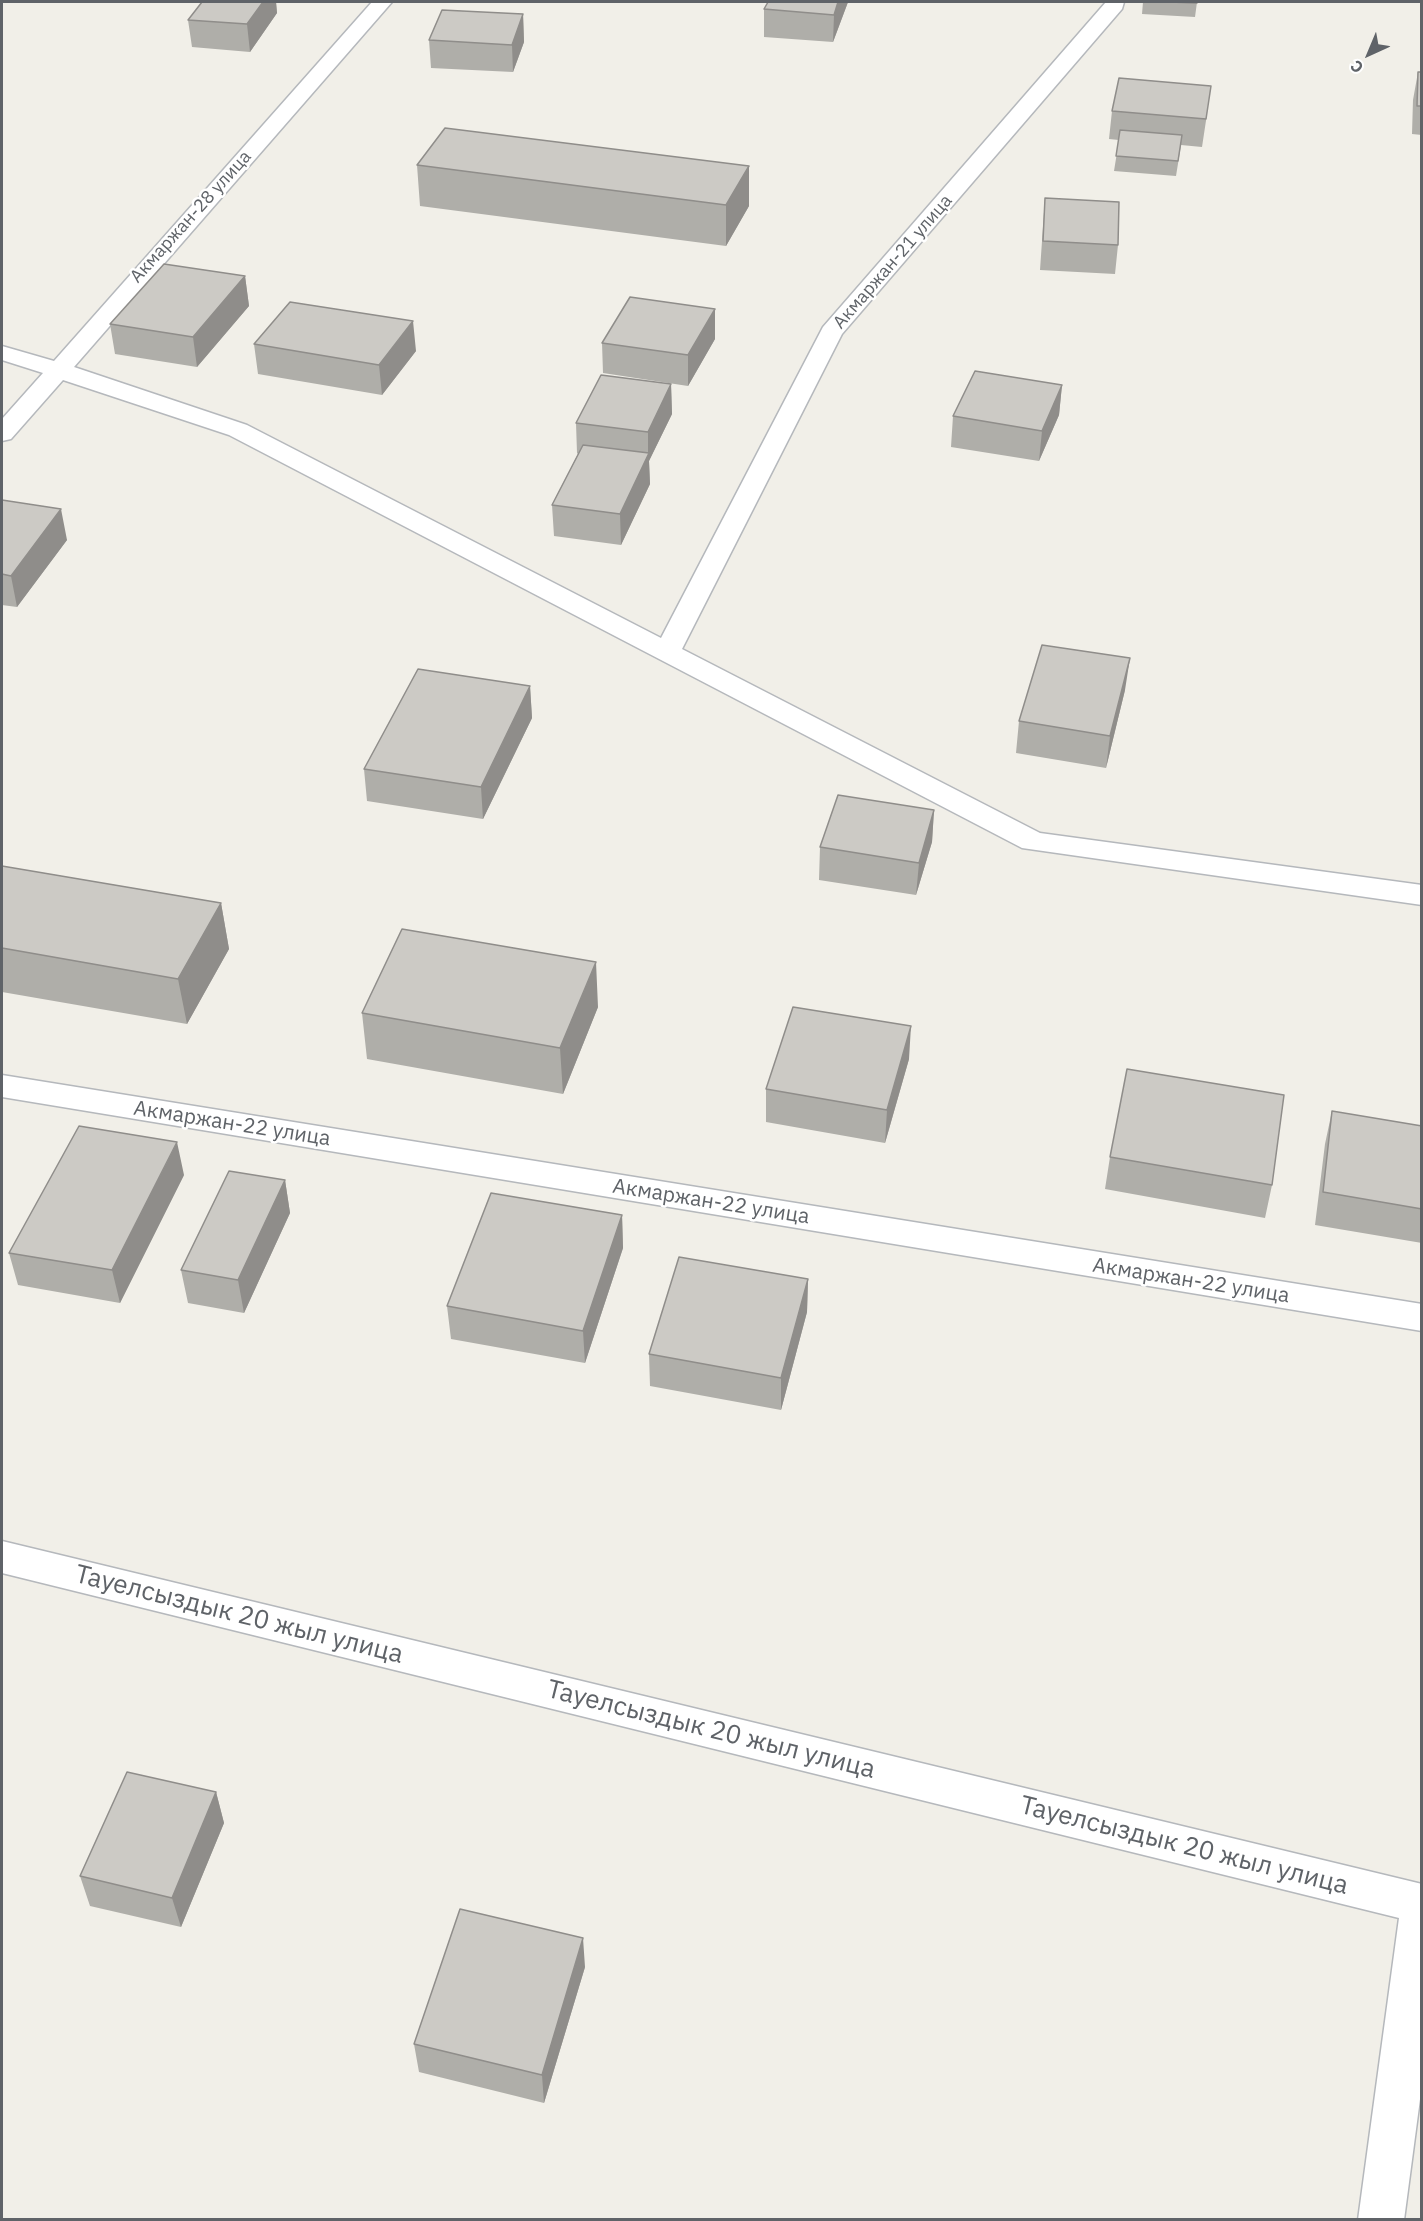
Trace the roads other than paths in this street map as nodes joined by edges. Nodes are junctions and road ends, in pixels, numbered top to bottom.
1 (382, 2) edge
2 (1115, 2) edge
3 (2, 353) edge
4 (57, 369) junction
5 (2, 434) edge
6 (668, 650) junction
7 (1422, 895) edge
8 (2, 1086) edge
9 (1422, 1318) edge
10 (2, 1557) edge
11 (1422, 1904) edge
12 (1422, 1910) edge
13 (1381, 2220) edge

1 - 4 street, Акмаржан-28 улица
2 - 6 street, Акмаржан-21 улица
3 - 4 street
4 - 5 street, Акмаржан-28 улица
4 - 6 street
6 - 7 street
8 - 9 street, Акмаржан-22 улица
10 - 11 street, Тауелсыздык 20 жыл улица
12 - 13 street

